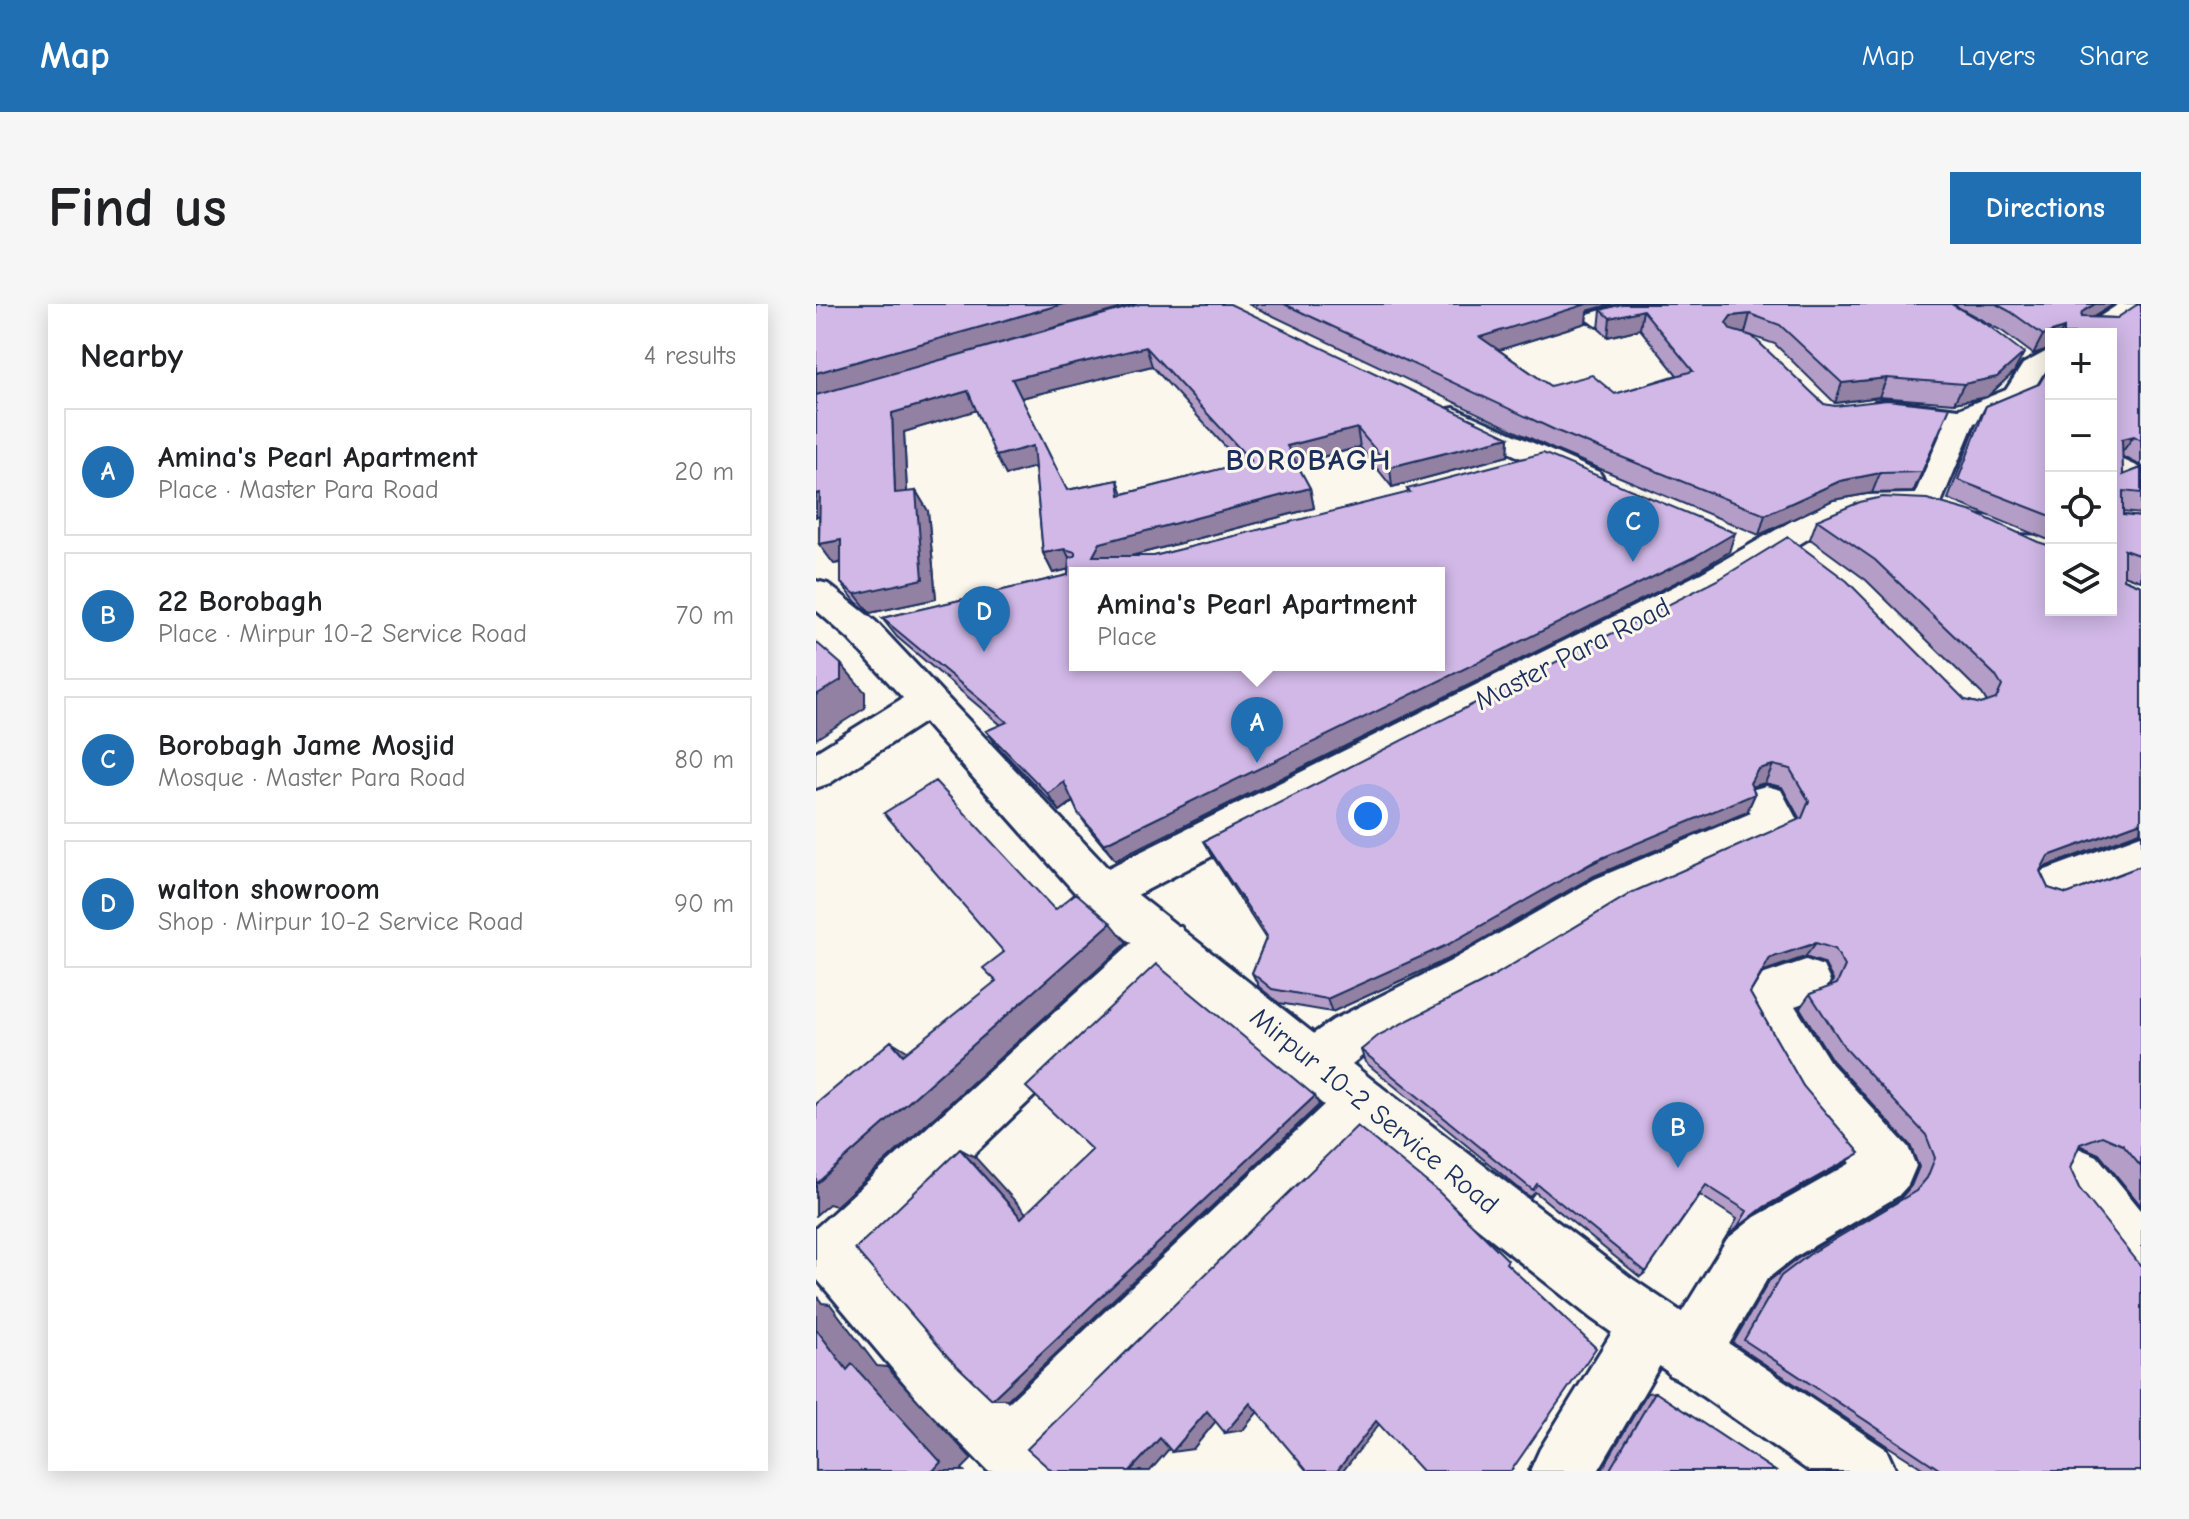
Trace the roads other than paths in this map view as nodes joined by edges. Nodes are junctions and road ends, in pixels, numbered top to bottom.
1 (1650, 304) edge
2 (2137, 304) edge
3 (1597, 319) dead end
4 (2096, 328) edge
5 (2117, 333) edge
6 (2128, 335) edge
7 (2032, 360) edge
8 (1426, 403) edge
9 (1853, 412) edge
10 (1962, 418) junction
11 (1544, 459) junction
12 (1498, 472) edge
13 (2116, 472) edge
14 (2141, 481) edge
15 (1616, 490) edge
16 (1927, 503) junction
17 (2045, 523) edge
18 (1984, 524) junction
19 (2045, 554) edge
20 (816, 592) edge
21 (926, 702) junction
22 (816, 772) edge
23 (1766, 802) dead end
24 (2141, 853) edge
25 (2048, 888) edge
26 (1102, 892) junction
27 (1165, 941) junction
28 (1806, 981) dead end
29 (1314, 1063) junction
30 (1362, 1104) junction
31 (2078, 1175) edge
32 (2141, 1254) edge
33 (1670, 1340) junction
34 (1021, 1458) edge
35 (1562, 1471) edge
36 (1864, 1471) edge

1 - 3 street
2 - 4 street
5 - 6 street
7 - 10 street
8 - 11 street
9 - 10 street
10 - 16 street
11 - 12 street
11 - 15 street
13 - 14 street
16 - 18 street, Master Para Road
16 - 26 street, Master Para Road
17 - 18 street
18 - 19 street, Master Para Road
20 - 21 street, Mirpur 10-2 Service Road
21 - 22 street
21 - 26 street, Mirpur 10-2 Service Road
23 - 29 street
24 - 25 street
26 - 27 street, Mirpur 10-2 Service Road
27 - 29 street, Mirpur 10-2 Service Road
27 - 34 street
28 - 33 street
29 - 30 street, Mirpur 10-2 Service Road
30 - 33 street, Mirpur 10-2 Service Road
30 - 34 street
31 - 32 street
33 - 35 street
33 - 36 street, Mirpur 10-2 Service Road

